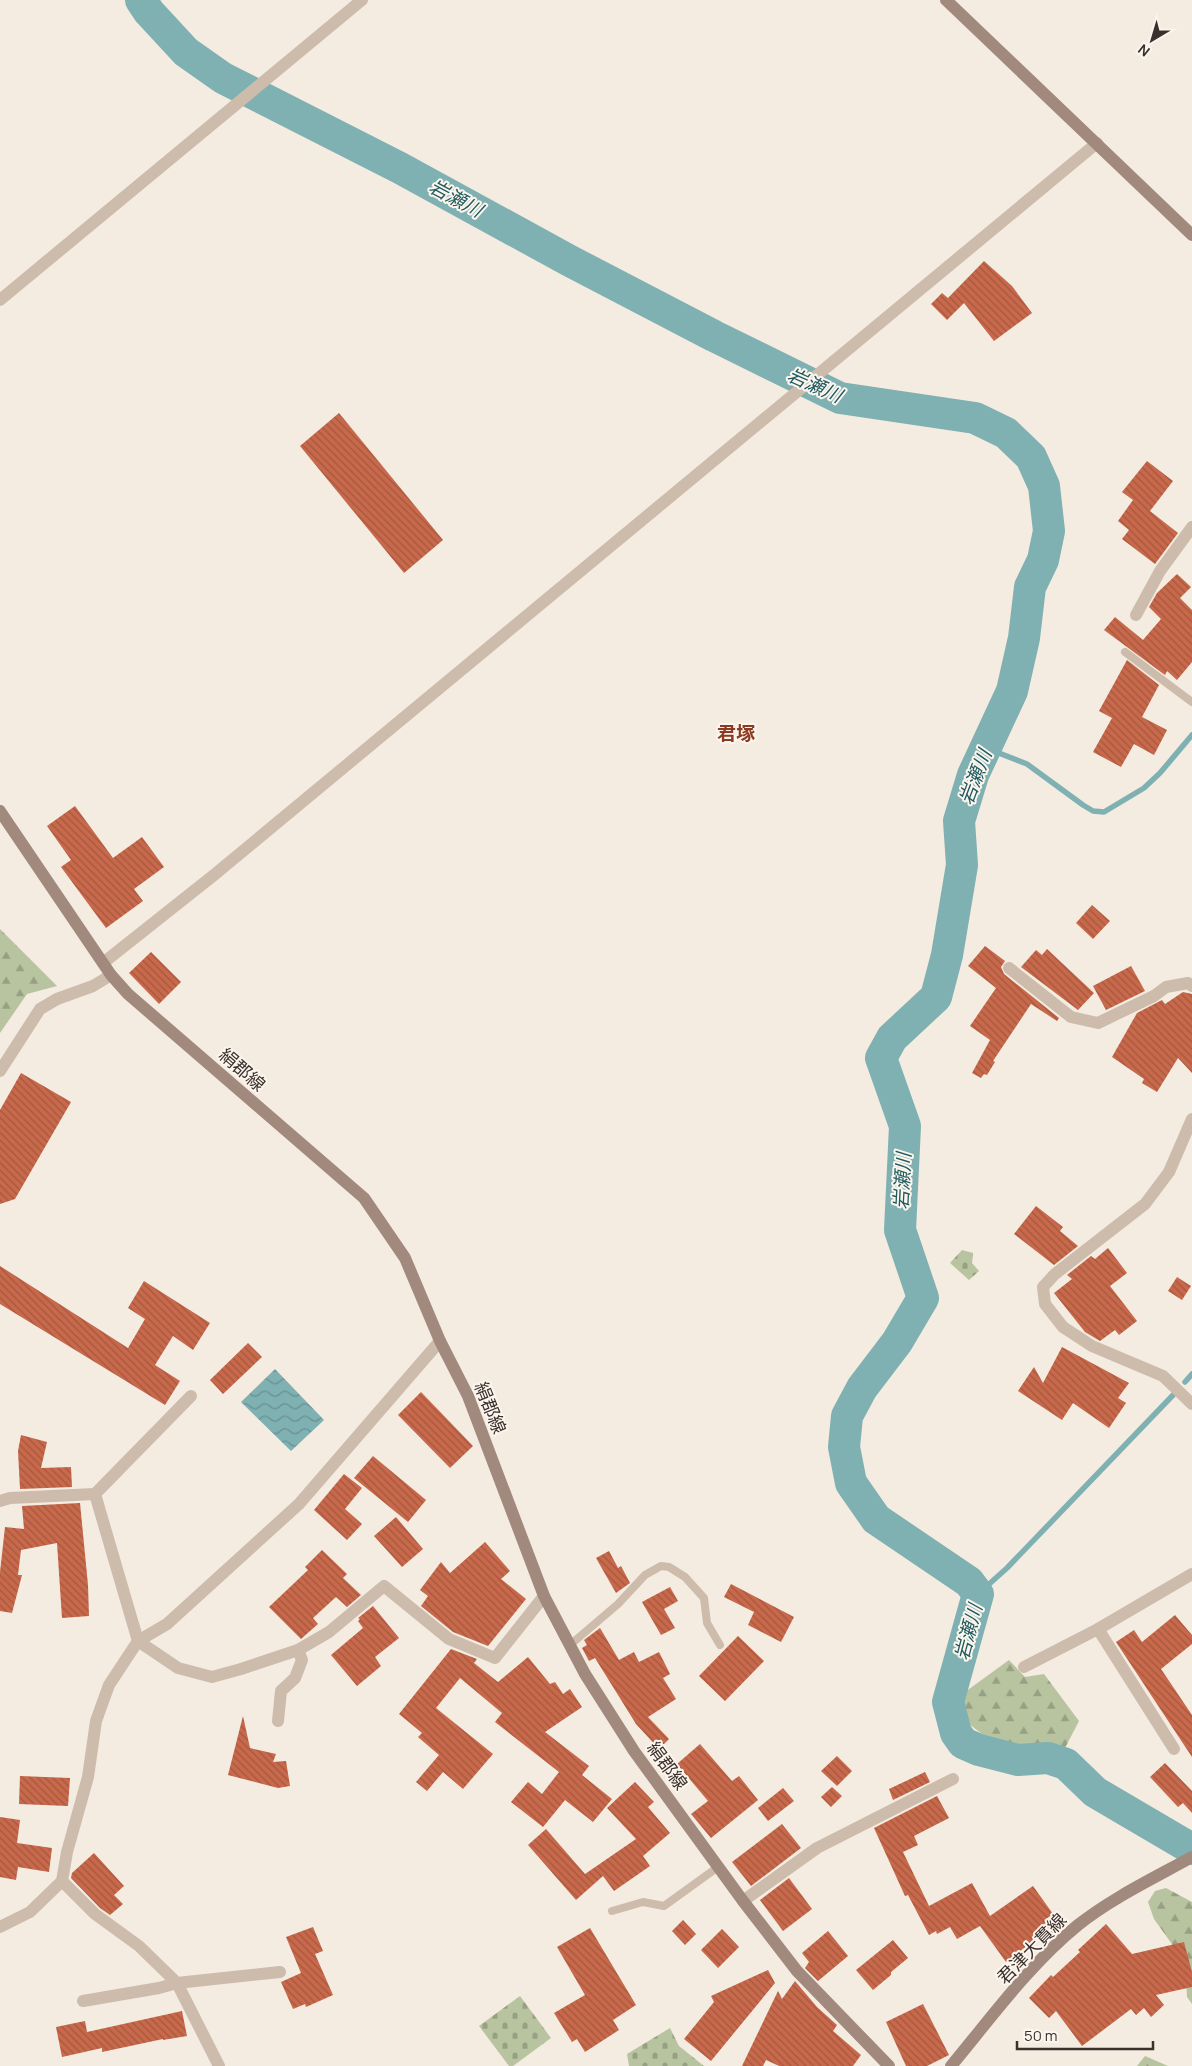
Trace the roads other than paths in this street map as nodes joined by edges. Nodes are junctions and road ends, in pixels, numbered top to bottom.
1 (362, 0) edge
2 (946, 0) edge
3 (1097, 143) junction
4 (1192, 234) edge
5 (0, 300) edge
6 (1192, 527) edge
7 (1136, 615) dead end
8 (1125, 652) dead end
9 (1192, 702) edge
10 (0, 811) edge
11 (103, 963) junction
12 (1009, 968) dead end
13 (111, 975) junction
14 (1192, 986) edge
15 (0, 1071) edge
16 (1192, 1119) edge
17 (440, 1341) junction
18 (191, 1396) dead end
19 (1192, 1404) edge
20 (95, 1494) junction
21 (0, 1501) edge
22 (1192, 1574) edge
23 (544, 1596) junction
24 (1098, 1629) junction
25 (138, 1641) junction
26 (570, 1645) junction
27 (720, 1645) dead end
28 (298, 1650) junction
29 (1024, 1666) dead end
30 (278, 1720) dead end
31 (1174, 1749) dead end
32 (953, 1779) dead end
33 (1192, 1857) edge
34 (718, 1867) junction
35 (62, 1881) junction
36 (743, 1901) junction
37 (612, 1911) dead end
38 (0, 1927) edge
39 (280, 1972) dead end
40 (177, 1983) junction
41 (83, 2001) dead end
42 (219, 2066) edge
43 (889, 2066) edge
44 (951, 2066) edge

1 - 5 street
2 - 3 main road
3 - 4 main road
3 - 11 street
6 - 7 street
8 - 9 lane
10 - 11 main road, 絹郡線
11 - 13 main road, 絹郡線
12 - 14 street
13 - 15 street
13 - 17 main road, 絹郡線
16 - 19 street
17 - 23 main road, 絹郡線
17 - 25 street
18 - 20 street
20 - 21 street
20 - 25 street
22 - 24 street
23 - 26 main road, 絹郡線
23 - 28 street
24 - 29 street
24 - 31 street
25 - 28 street
25 - 35 street
26 - 27 lane
26 - 34 main road, 絹郡線
28 - 30 street
32 - 36 street
33 - 44 main road, 君津大貫線
34 - 36 main road, 絹郡線
34 - 37 lane
35 - 38 street
35 - 40 street
36 - 43 main road, 絹郡線
39 - 40 street
40 - 41 street
40 - 42 street

